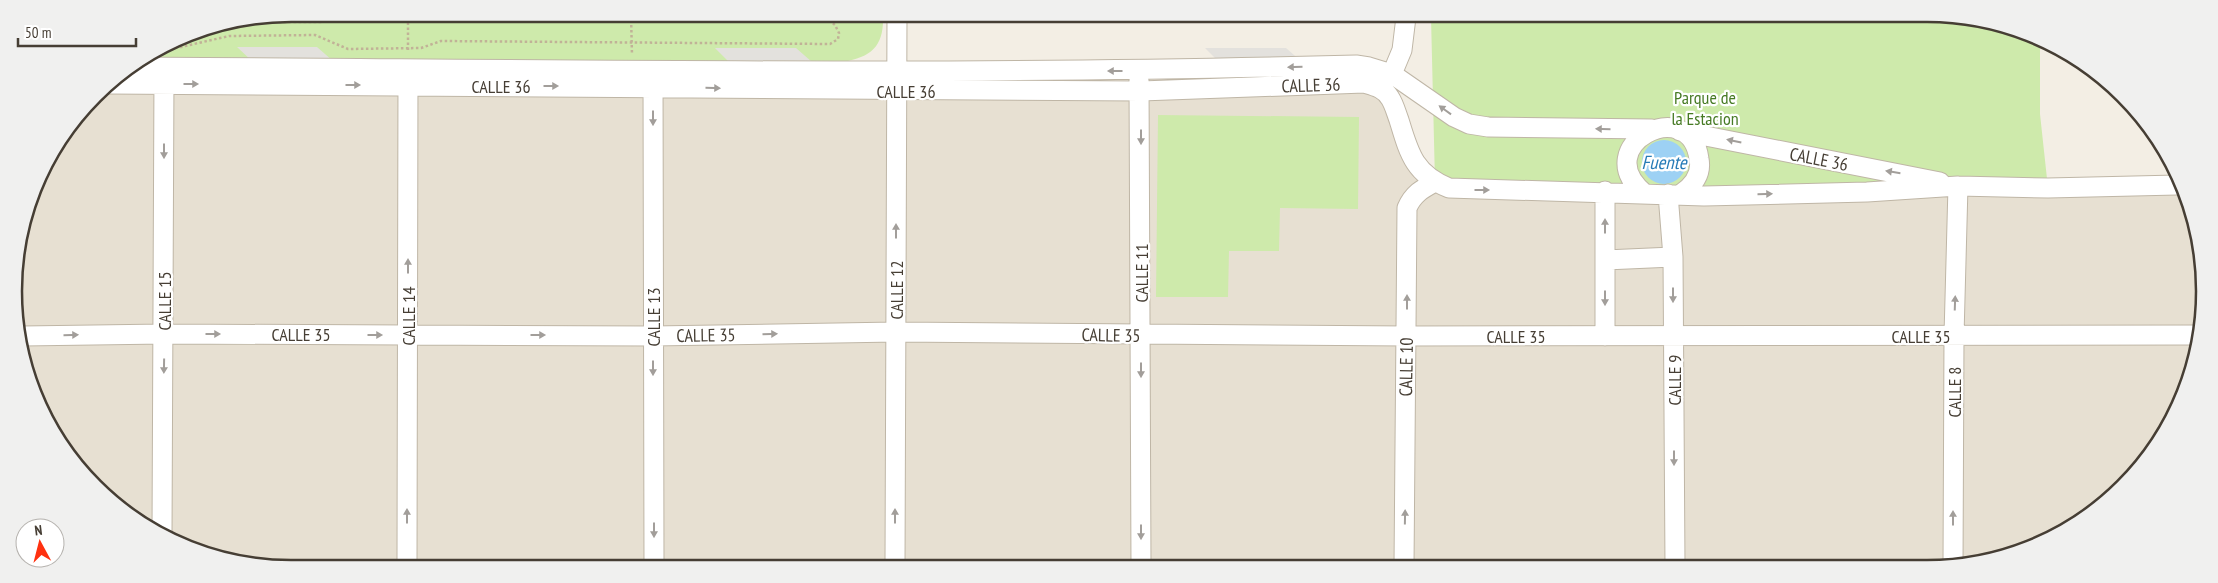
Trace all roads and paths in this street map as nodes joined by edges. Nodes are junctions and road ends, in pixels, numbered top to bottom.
1 (292, 22) edge
2 (408, 22) joint
3 (631, 22) edge
4 (832, 22) edge
5 (897, 22) edge
6 (1405, 22) edge
7 (632, 43) junction
8 (180, 47) edge
9 (408, 48) junction
10 (141, 69) edge
11 (632, 69) junction
12 (898, 71) junction
13 (1137, 71) junction
14 (1392, 74) junction
15 (164, 76) junction
16 (408, 77) junction
17 (653, 78) junction
18 (123, 82) edge
19 (895, 91) junction
20 (1140, 91) junction
21 (1652, 129) junction
22 (1680, 130) junction
23 (1435, 182) junction
24 (2173, 185) edge
25 (1958, 186) junction
26 (1605, 191) junction
27 (1645, 194) junction
28 (1675, 194) junction
29 (1673, 257) junction
30 (1605, 260) junction
31 (896, 332) junction
32 (164, 334) junction
33 (408, 335) junction
34 (2192, 335) edge
35 (27, 336) edge
36 (653, 336) junction
37 (1140, 336) junction
38 (1407, 336) junction
39 (1605, 336) junction
40 (1673, 336) junction
41 (1954, 336) junction
42 (162, 527) edge
43 (1953, 559) edge
44 (407, 560) edge
45 (654, 560) edge
46 (895, 560) edge
47 (1141, 560) edge
48 (1404, 560) edge
49 (1675, 560) edge

1 - 2 path
2 - 9 path
3 - 7 path
4 - 7 path
5 - 12 street, CALLE 12
6 - 14 street
7 - 9 path
7 - 11 path
8 - 9 path
9 - 16 path
10 - 15 street, CALLE 36
11 - 16 street, CALLE 36
11 - 17 street, CALLE 36
13 -> 12 street, CALLE 36
12 - 17 street, CALLE 36
12 - 19 street, CALLE 12
14 -> 13 street, CALLE 36
13 - 20 street, CALLE 11
21 -> 14 street, CALLE 36
15 - 16 street, CALLE 36
15 - 18 street, CALLE 36
15 -> 32 street, CALLE 15
16 -> 17 street, CALLE 36
33 -> 16 street, CALLE 14
17 -> 19 street, CALLE 36
17 -> 36 street, CALLE 13
19 - 20 street, CALLE 36
31 -> 19 street, CALLE 12
20 - 23 street, CALLE 36
20 -> 37 street, CALLE 11
21 - 22 street
21 - 27 street
25 -> 22 street, CALLE 36
22 - 28 street
23 -> 26 street, CALLE 36
38 -> 23 street, CALLE 10
24 - 25 street, CALLE 36
28 -> 25 street, CALLE 36
41 -> 25 street, CALLE 8
26 - 27 street, CALLE 36
30 -> 26 street
27 - 28 street
28 - 29 street, CALLE 9
29 - 30 street
29 -> 40 street, CALLE 9
30 -> 39 street
36 -> 31 street, CALLE 35
31 - 37 street, CALLE 35
46 -> 31 street, CALLE 12
32 -> 33 street, CALLE 35
35 -> 32 street, CALLE 35
32 -> 42 street, CALLE 15
33 -> 36 street, CALLE 35
44 -> 33 street, CALLE 14
34 - 41 street, CALLE 35
36 -> 45 street, CALLE 13
37 - 38 street, CALLE 35
37 -> 47 street, CALLE 11
38 - 39 street, CALLE 35
48 -> 38 street, CALLE 10
39 - 40 street, CALLE 35
40 - 41 street, CALLE 35
40 -> 49 street, CALLE 9
43 -> 41 street, CALLE 8

